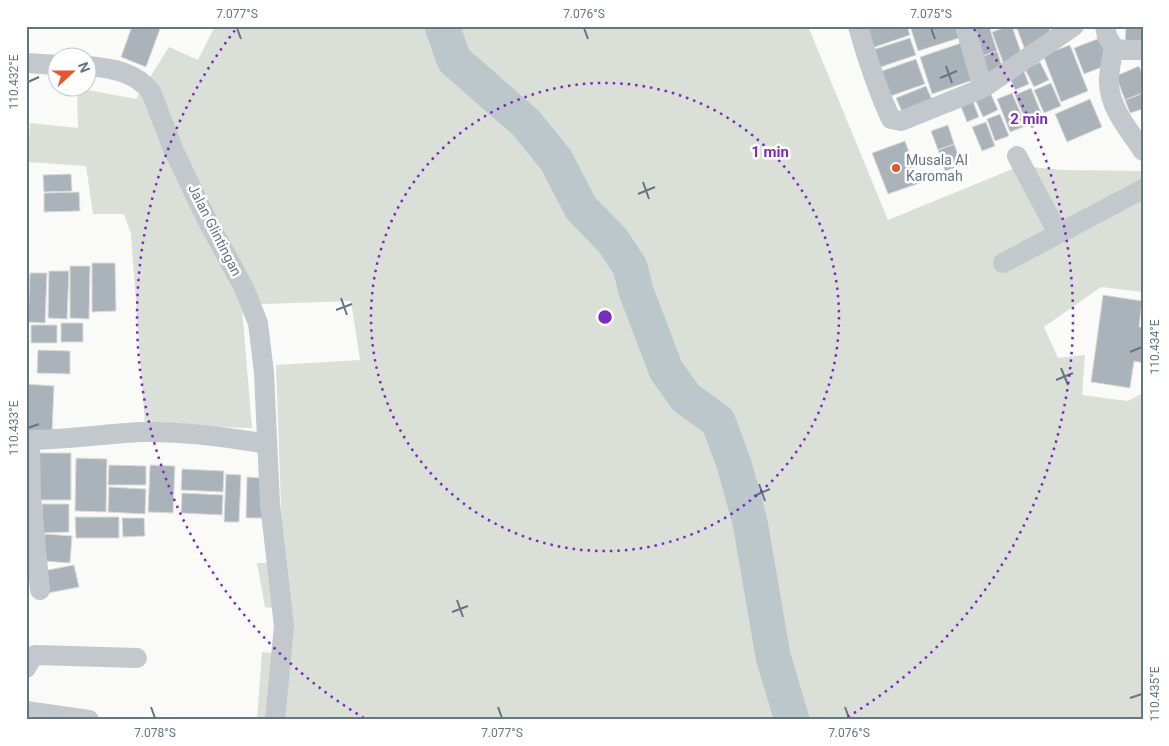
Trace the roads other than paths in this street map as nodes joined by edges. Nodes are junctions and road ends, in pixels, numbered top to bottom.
1 (858, 26) edge
2 (965, 26) edge
3 (1073, 26) edge
4 (1105, 26) edge
5 (1114, 48) junction
6 (1143, 50) edge
7 (26, 63) edge
8 (48, 64) edge
9 (98, 67) edge
10 (982, 88) junction
11 (1143, 150) edge
12 (1017, 156) dead end
13 (1143, 189) edge
14 (1058, 233) junction
15 (1003, 263) dead end
16 (28, 440) edge
17 (267, 444) junction
18 (40, 590) dead end
19 (136, 658) dead end
20 (26, 668) edge
21 (26, 711) edge
22 (89, 720) edge
23 (276, 720) edge

1 - 10 street
2 - 10 street
3 - 10 street
4 - 5 street
5 - 6 street
5 - 11 street
7 - 8 street
9 - 17 street, Jalan Glintingan
12 - 14 street
13 - 14 street
14 - 15 street
16 - 17 street
16 - 18 street
17 - 23 street, Jalan Glintingan
19 - 20 street
21 - 22 street

